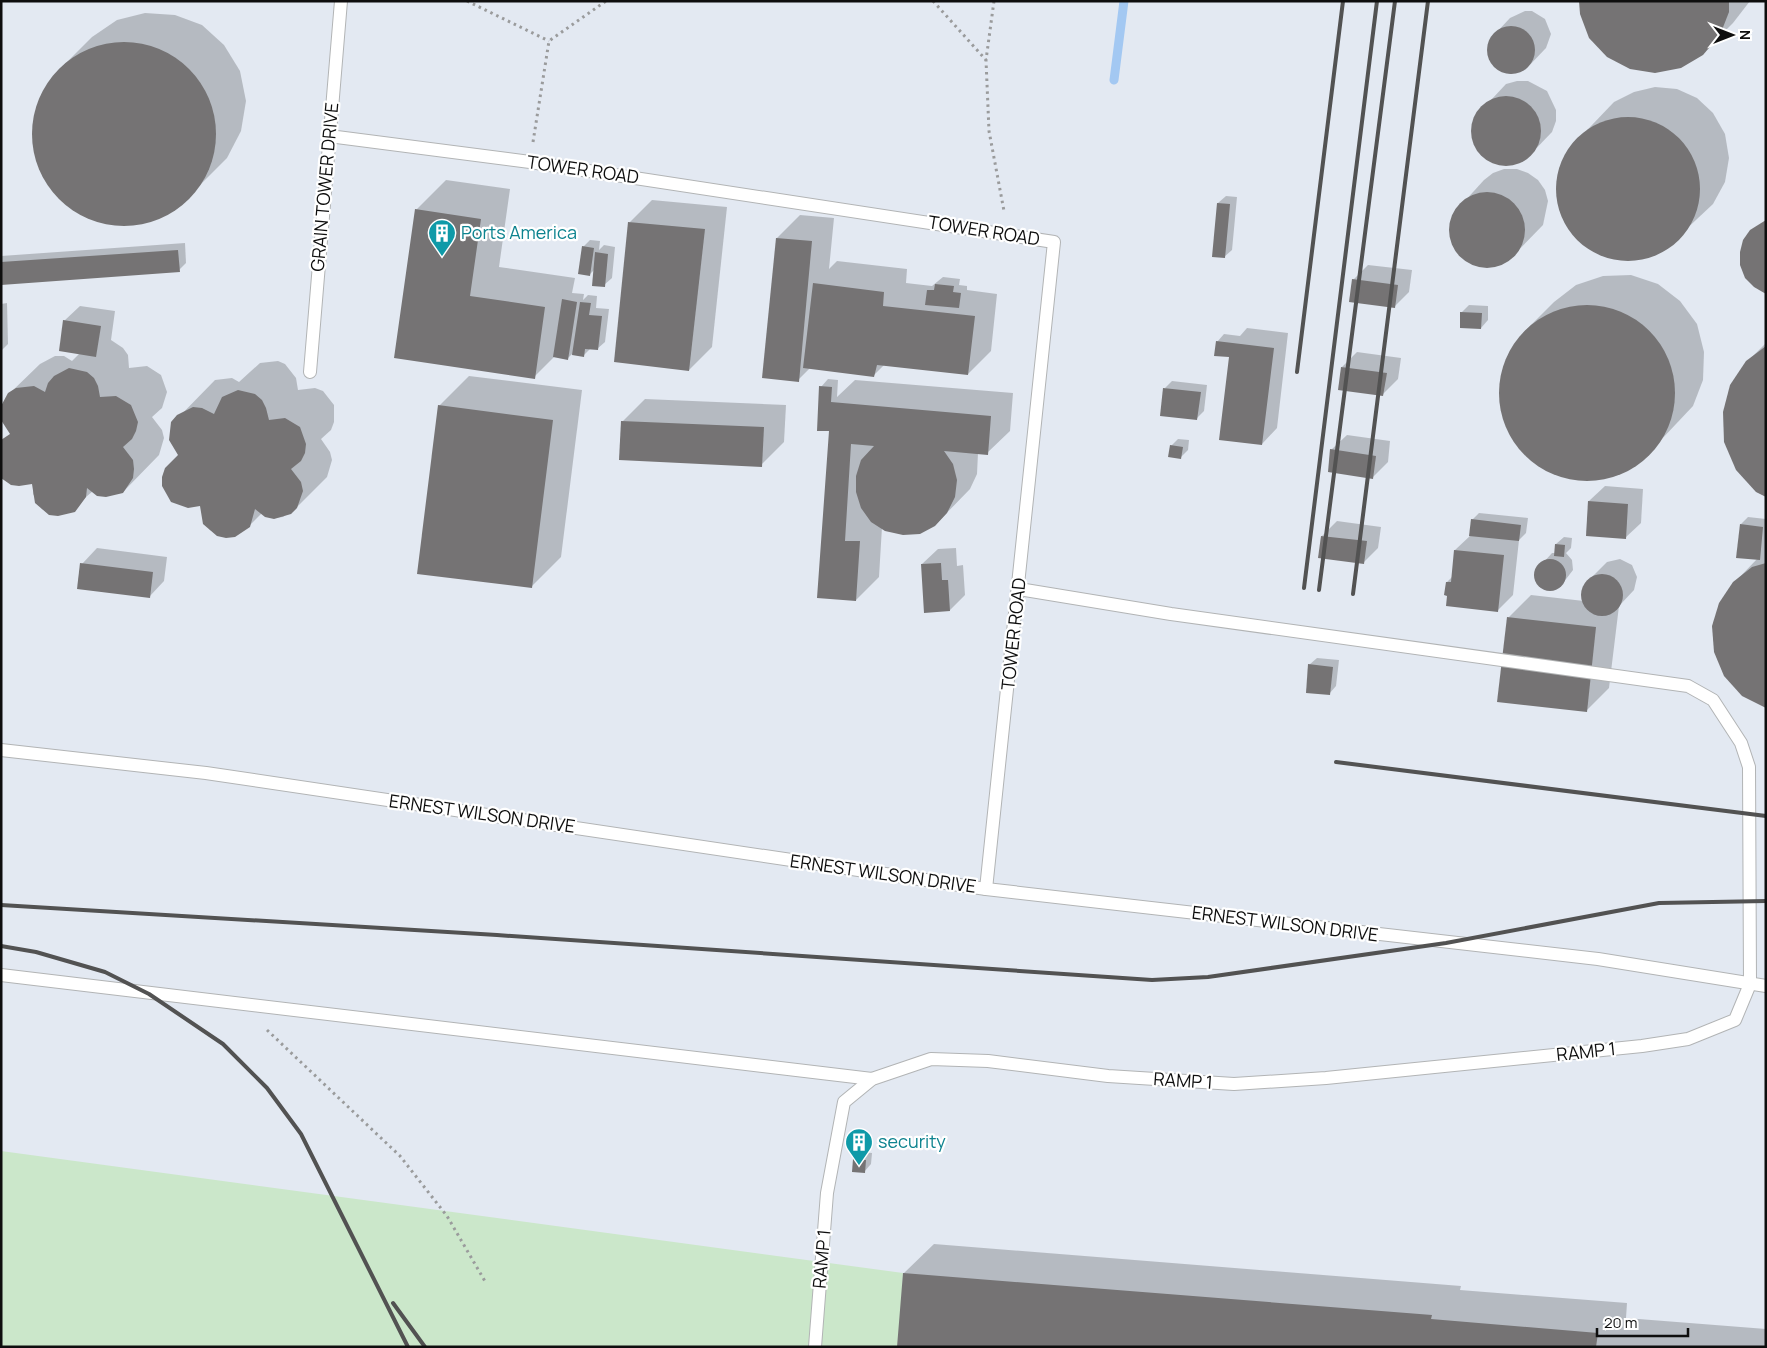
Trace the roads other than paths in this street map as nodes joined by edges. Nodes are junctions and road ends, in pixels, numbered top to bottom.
1 (341, 1) edge
2 (329, 136) junction
3 (310, 372) dead end
4 (1019, 589) junction
5 (1, 750) edge
6 (986, 889) junction
7 (1, 975) edge
8 (1750, 984) junction
9 (1766, 986) edge
10 (872, 1079) junction
11 (815, 1347) edge

1 - 2 lane, GRAIN TOWER DRIVE
2 - 3 lane, GRAIN TOWER DRIVE
2 - 4 lane, TOWER ROAD
4 - 6 lane, TOWER ROAD
4 - 8 lane
5 - 6 lane, ERNEST WILSON DRIVE
6 - 8 lane, ERNEST WILSON DRIVE
7 - 10 lane
8 - 9 lane, ERNEST WILSON DRIVE
8 - 10 lane, RAMP 1
10 - 11 lane, RAMP 1

